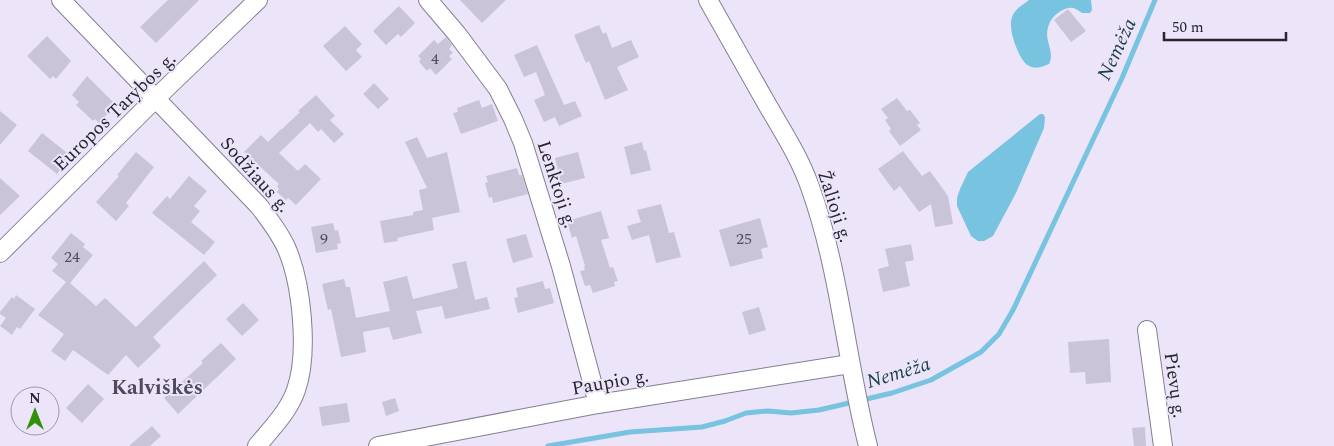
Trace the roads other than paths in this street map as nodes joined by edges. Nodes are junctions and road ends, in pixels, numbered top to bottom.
1 (61, 0) edge
2 (258, 0) edge
3 (428, 0) edge
4 (708, 0) edge
5 (156, 98) junction
6 (0, 253) edge
7 (1147, 330) dead end
8 (850, 364) junction
9 (598, 404) junction
10 (257, 446) edge
11 (378, 446) edge
12 (868, 446) edge
13 (1163, 446) edge

1 - 5 street, Sodžiaus g.
2 - 5 street, Europos Tarybos g.
3 - 9 street, Lenktoji g.
4 - 8 street, Žalioji g.
5 - 6 street, Europos Tarybos g.
5 - 10 street, Sodžiaus g.
7 - 13 street, Pievų g.
8 - 9 street, Paupio g.
8 - 12 street, Žalioji g.
9 - 11 street, Paupio g.

